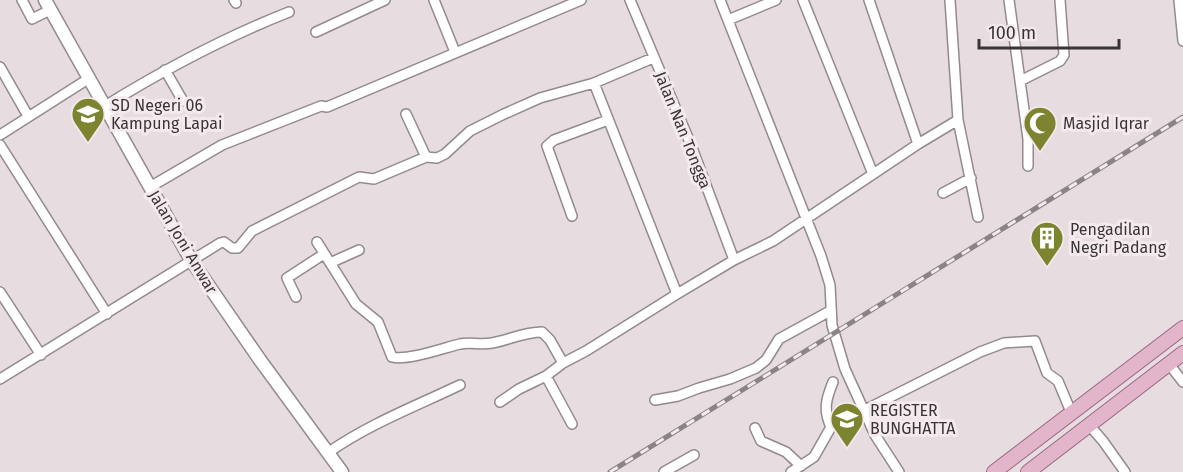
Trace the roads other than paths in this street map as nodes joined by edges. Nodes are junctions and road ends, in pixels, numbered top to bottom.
1 (22, 0) edge
2 (385, 0) edge
3 (434, 0) edge
4 (581, 0) edge
5 (630, 0) edge
6 (720, 0) edge
7 (776, 0) edge
8 (804, 0) edge
9 (868, 0) edge
10 (950, 0) edge
11 (1009, 0) edge
12 (1060, 0) edge
13 (1179, 0) edge
14 (47, 5) edge
15 (289, 12) dead end
16 (728, 20) junction
17 (316, 32) dead end
18 (1183, 41) edge
19 (455, 52) junction
20 (653, 58) junction
21 (0, 67) edge
22 (165, 70) junction
23 (88, 79) junction
24 (1020, 81) junction
25 (594, 83) junction
26 (183, 101) dead end
27 (105, 106) junction
28 (406, 114) dead end
29 (28, 116) junction
30 (608, 120) junction
31 (958, 120) junction
32 (0, 135) edge
33 (918, 144) junction
34 (0, 145) edge
35 (426, 157) junction
36 (1028, 166) dead end
37 (873, 174) junction
38 (971, 178) junction
39 (150, 187) junction
40 (943, 193) dead end
41 (572, 216) dead end
42 (807, 217) junction
43 (978, 217) dead end
44 (317, 242) dead end
45 (359, 250) dead end
46 (327, 258) junction
47 (191, 260) junction
48 (734, 260) junction
49 (0, 292) edge
50 (677, 294) junction
51 (297, 297) dead end
52 (830, 311) junction
53 (107, 314) junction
54 (1183, 328) edge
55 (1183, 353) edge
56 (41, 355) junction
57 (563, 363) junction
58 (1169, 364) junction
59 (1121, 374) junction
60 (546, 376) junction
61 (0, 379) edge
62 (833, 382) dead end
63 (1183, 382) edge
64 (460, 385) dead end
65 (1133, 391) junction
66 (656, 400) dead end
67 (500, 402) dead end
68 (863, 411) junction
69 (1071, 412) junction
70 (572, 424) dead end
71 (1089, 425) junction
72 (831, 427) junction
73 (755, 428) dead end
74 (329, 452) junction
75 (694, 455) dead end
76 (801, 466) junction
77 (342, 472) edge
78 (664, 472) edge
79 (791, 472) edge
80 (898, 472) edge
81 (994, 472) edge
82 (1028, 472) edge
83 (1125, 472) edge

1 - 14 street
2 - 17 street
3 - 19 street
4 - 19 street
5 - 20 street, Jalan Nan Tongga
6 - 16 street
7 - 16 street
8 - 37 street
9 - 33 street
10 - 31 street
11 - 24 street
12 - 24 street
13 - 18 street
14 - 23 main road, Jalan Joni Anwar
15 - 22 street
16 - 42 street
19 - 39 street
20 - 25 street
20 - 48 street, Jalan Nan Tongga
21 - 29 street
22 - 26 street
22 - 27 street
23 - 27 main road, Jalan Joni Anwar
23 - 29 street
24 - 36 street
25 - 30 street
25 - 35 street
27 - 39 main road, Jalan Joni Anwar
28 - 35 street
29 - 32 street
30 - 41 street
30 - 50 street
31 - 33 street
31 - 38 street
33 - 37 street
34 - 53 street
35 - 47 street
37 - 42 street
38 - 40 street
38 - 43 street
39 - 47 main road, Jalan Joni Anwar
42 - 48 street
42 - 52 street
44 - 46 street
45 - 46 street
46 - 51 street
46 - 57 street
47 - 53 street
47 - 74 main road, Jalan Joni Anwar
48 - 50 street
49 - 56 street
50 - 57 street
52 - 66 street
52 - 68 street
53 - 56 street
54 - 59 main road
55 - 58 main road
56 - 61 street
57 - 60 street
58 - 63 street
58 - 65 main road
59 - 65 main road
59 - 69 main road
60 - 67 street
60 - 70 street
62 - 72 street
64 - 74 street
65 - 71 main road
68 - 69 street
68 - 72 street
68 - 80 street
69 - 81 main road
71 - 82 main road
71 - 83 street
72 - 76 street
73 - 76 street
74 - 77 main road, Jalan Joni Anwar
75 - 78 street
76 - 79 street

